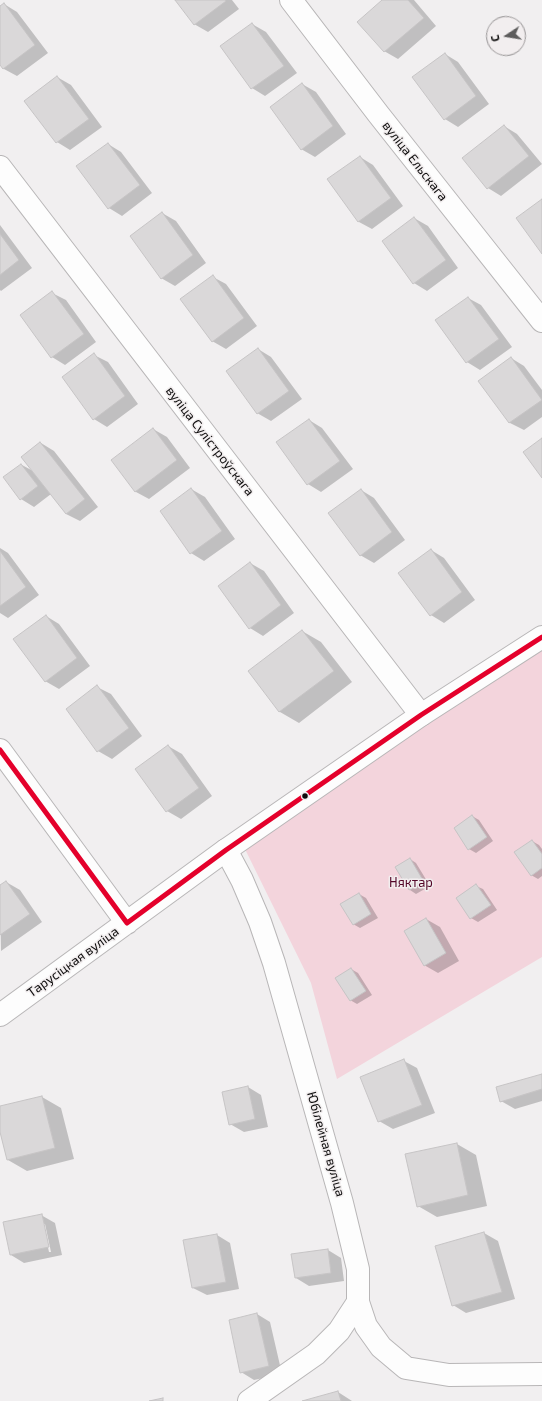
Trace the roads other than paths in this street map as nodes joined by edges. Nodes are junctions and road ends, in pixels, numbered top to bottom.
1 (291, 0) edge
2 (0, 167) edge
3 (542, 321) edge
4 (542, 637) edge
5 (421, 715) junction
6 (0, 750) edge
7 (226, 850) junction
8 (127, 923) junction
9 (0, 1014) edge
10 (358, 1302) junction
11 (542, 1374) edge
12 (249, 1401) edge

1 - 3 street, вуліца Ельскага
2 - 5 street, вуліца Сулістроўскага
4 - 5 street, Тарусіцкая вуліца
5 - 7 street, Тарусіцкая вуліца
6 - 8 street
7 - 8 street, Тарусіцкая вуліца
7 - 10 street, Юбілейная вуліца
8 - 9 street, Тарусіцкая вуліца
10 - 11 street
10 - 12 street

